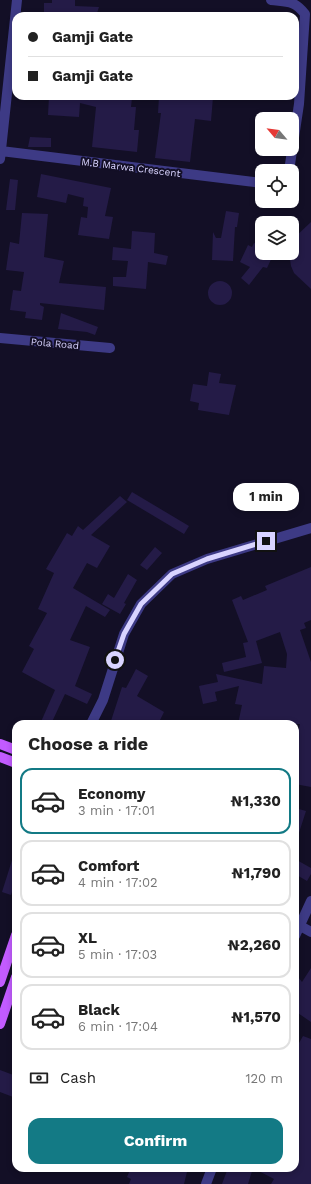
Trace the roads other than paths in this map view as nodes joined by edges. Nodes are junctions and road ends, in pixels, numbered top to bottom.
1 (17, 0) edge
2 (271, 0) edge
3 (16, 12) edge
4 (12, 46) edge
5 (299, 91) edge
6 (298, 100) edge
7 (0, 155) edge
8 (290, 164) edge
9 (255, 182) edge
10 (0, 338) edge
11 (110, 348) dead end
12 (311, 528) edge
13 (93, 720) edge
14 (0, 744) edge
15 (12, 748) edge
16 (0, 757) edge
17 (12, 762) edge
18 (311, 901) edge
19 (299, 921) edge
20 (299, 925) edge
21 (311, 932) edge
22 (12, 947) edge
23 (0, 982) edge
24 (12, 989) edge
25 (0, 1024) edge
26 (210, 1172) edge
27 (206, 1184) edge

1 - 3 street
2 - 5 street
4 - 7 street
6 - 8 street
7 - 9 street, M.B Marwa Crescent
10 - 11 street, Pola Road
12 - 13 street
14 - 15 main road
16 - 17 main road
18 - 19 street
20 - 21 street
22 - 23 main road
24 - 25 main road
26 - 27 street

